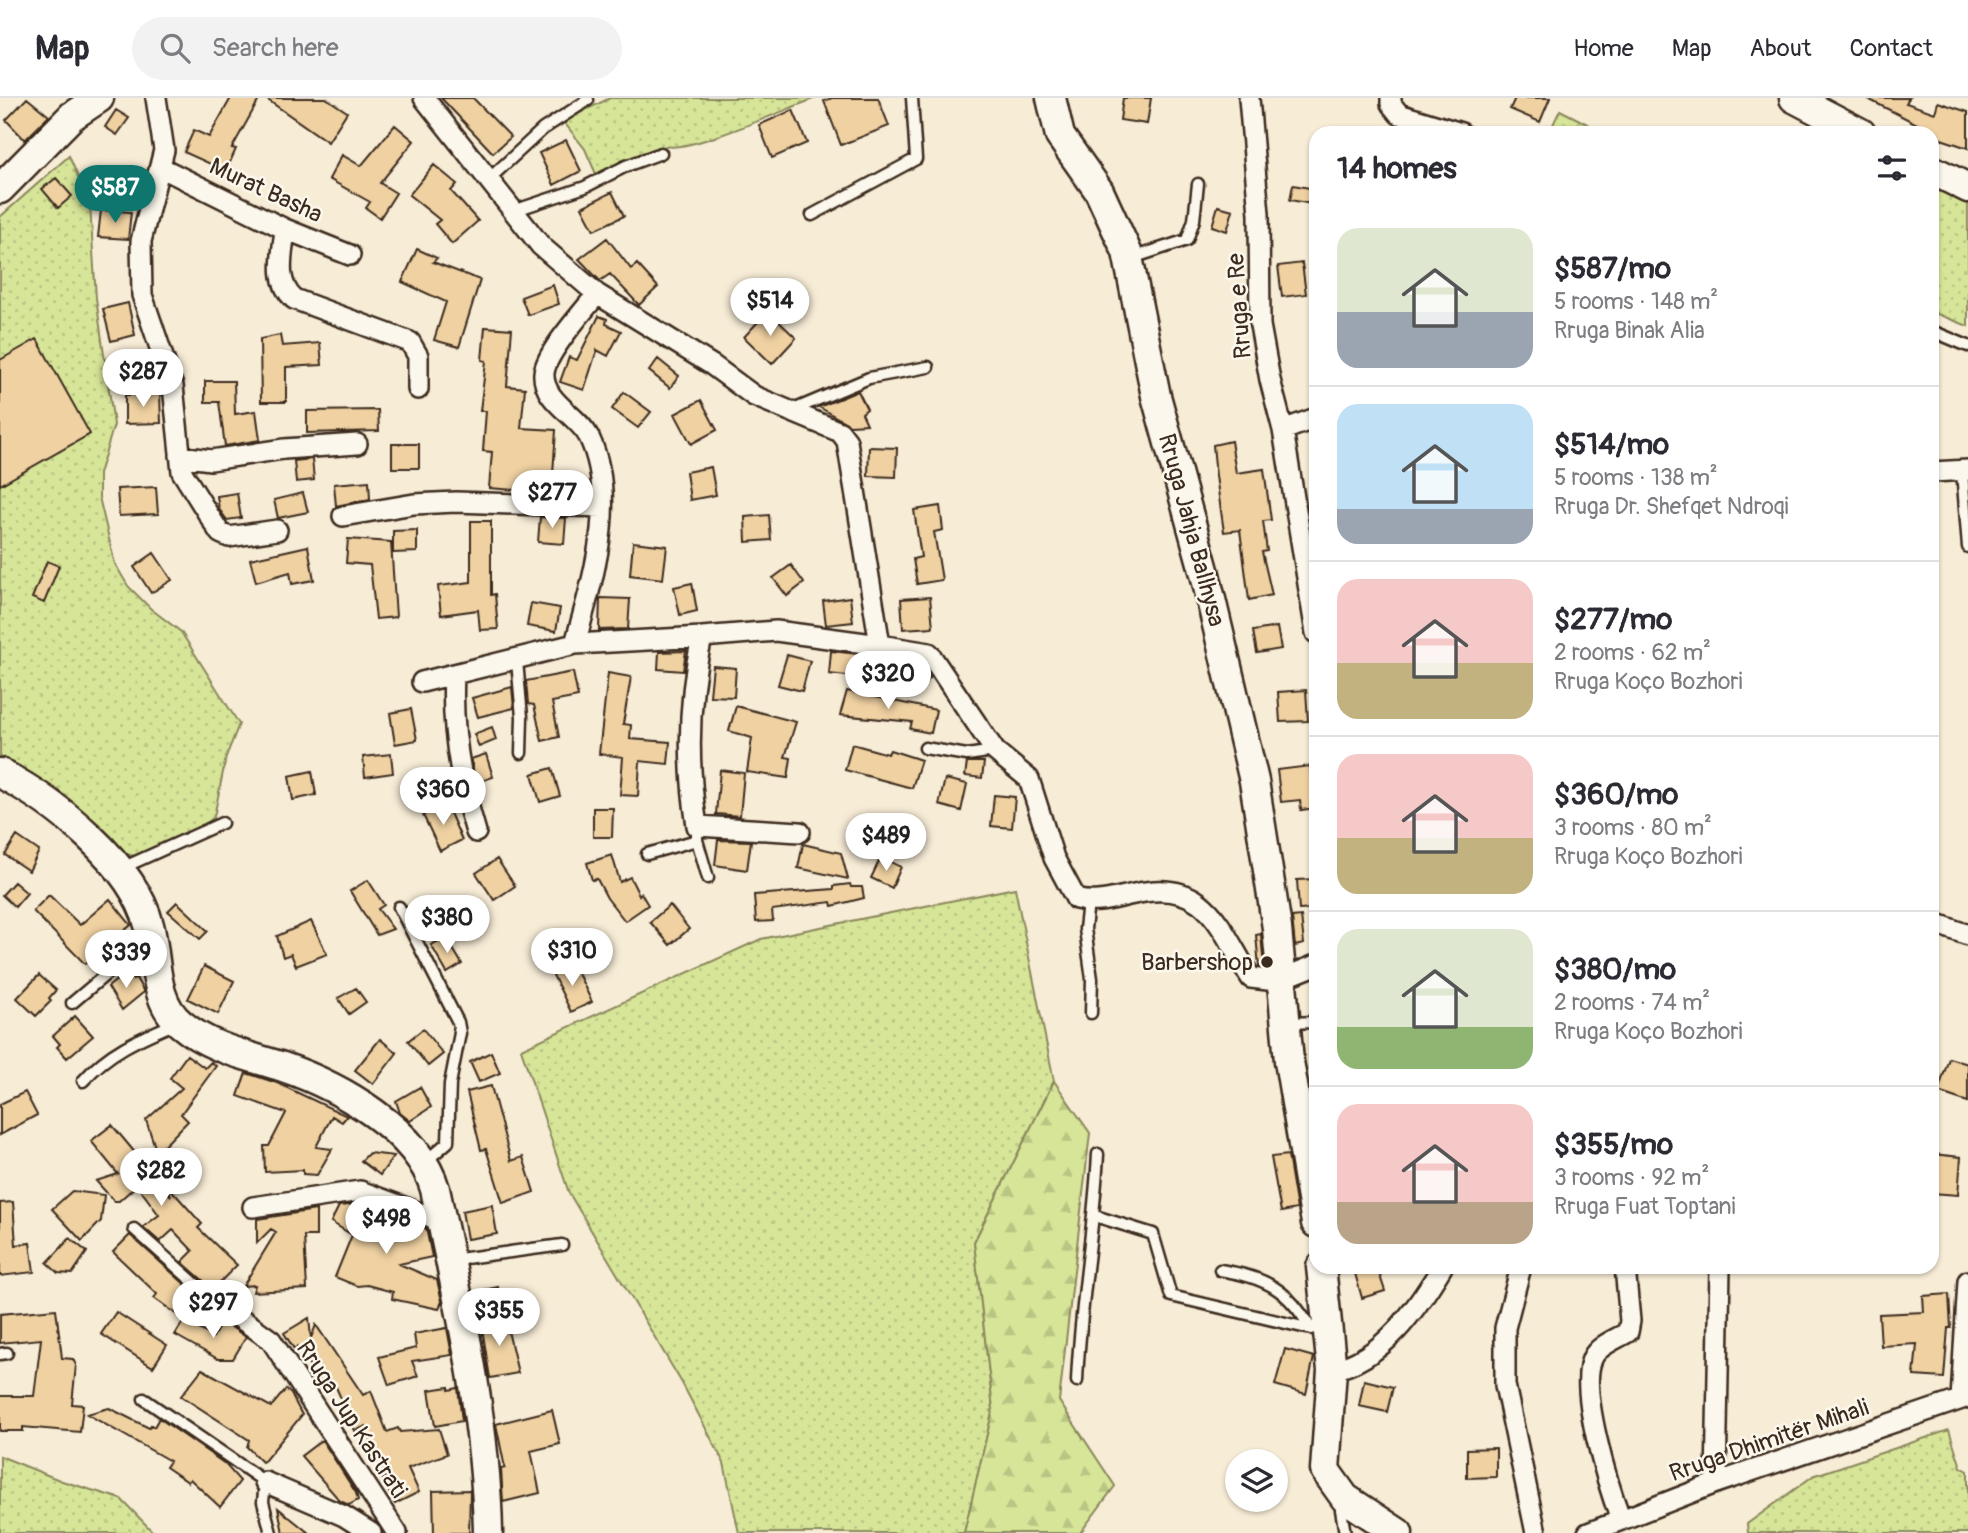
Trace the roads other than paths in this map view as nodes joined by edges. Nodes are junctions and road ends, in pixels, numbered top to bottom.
1 (99, 98) edge
2 (156, 98) edge
3 (424, 98) edge
4 (587, 98) edge
5 (912, 98) edge
6 (1051, 98) edge
7 (1249, 98) edge
8 (1391, 98) edge
9 (1794, 98) edge
10 (1438, 126) edge
11 (1848, 126) edge
12 (661, 153) dead end
13 (162, 168) junction
14 (1939, 174) edge
15 (488, 180) junction
16 (1198, 184) dead end
17 (1968, 188) edge
18 (0, 189) edge
19 (513, 211) junction
20 (812, 215) dead end
21 (285, 229) junction
22 (350, 255) dead end
23 (1129, 259) junction
24 (597, 294) junction
25 (1939, 334) edge
26 (1968, 346) edge
27 (928, 367) dead end
28 (418, 389) dead end
29 (790, 412) junction
30 (1309, 421) edge
31 (1283, 430) junction
32 (357, 444) dead end
33 (180, 456) junction
34 (1965, 470) edge
35 (1939, 472) edge
36 (602, 507) junction
37 (343, 516) dead end
38 (277, 530) dead end
39 (1968, 547) edge
40 (1309, 590) edge
41 (702, 637) junction
42 (575, 644) junction
43 (880, 645) junction
44 (517, 661) junction
45 (454, 675) junction
46 (422, 682) dead end
47 (925, 748) dead end
48 (995, 751) junction
49 (521, 753) dead end
50 (0, 773) edge
51 (222, 823) dead end
52 (476, 832) dead end
53 (800, 832) dead end
54 (697, 833) junction
55 (648, 854) dead end
56 (121, 869) junction
57 (708, 878) dead end
58 (1088, 902) junction
59 (398, 906) dead end
60 (1939, 925) edge
61 (1968, 935) edge
62 (152, 937) junction
63 (1309, 968) edge
64 (1283, 979) junction
65 (72, 1003) dead end
66 (1091, 1013) dead end
67 (178, 1022) junction
68 (1309, 1022) edge
69 (1285, 1023) junction
70 (83, 1081) dead end
71 (1098, 1154) dead end
72 (425, 1162) junction
73 (1309, 1178) edge
74 (253, 1207) dead end
75 (1095, 1216) junction
76 (442, 1221) junction
77 (134, 1228) dead end
78 (562, 1245) dead end
79 (451, 1261) junction
80 (1220, 1270) dead end
81 (1321, 1274) edge
82 (1437, 1274) edge
83 (1519, 1274) edge
84 (1625, 1274) edge
85 (1720, 1274) edge
86 (1968, 1280) edge
87 (209, 1296) joint
88 (1320, 1330) junction
89 (1332, 1370) junction
90 (1077, 1381) dead end
91 (1965, 1398) edge
92 (144, 1399) dead end
93 (265, 1482) junction
94 (1716, 1483) junction
95 (1345, 1498) junction
96 (1621, 1520) junction
97 (271, 1533) edge
98 (371, 1533) edge
99 (397, 1533) edge
100 (488, 1533) edge
101 (1345, 1533) edge
102 (1398, 1533) edge
103 (1536, 1533) edge
104 (1588, 1533) edge

1 - 18 main road
2 - 13 street
3 - 15 street
4 - 15 lane
5 - 20 lane
6 - 23 main road, Rruga Jahja Ballhysa
7 - 31 street, Rruga e Re
8 - 10 street
9 - 11 main road
12 - 19 lane
13 - 21 street, Murat Basha
13 - 33 street
14 - 17 main road
15 - 19 street
16 - 23 lane
19 - 24 street
21 - 22 street, Murat Basha
21 - 28 street
23 - 64 main road, Rruga Jahja Ballhysa
24 - 29 street
24 - 36 street
25 - 26 lane
27 - 29 lane
29 - 43 street
30 - 31 street
31 - 40 street, Rruga e Re
32 - 33 street
33 - 38 street
34 - 35 street
34 - 39 lane
36 - 37 street
36 - 42 street
41 - 42 street
41 - 43 street
41 - 54 street
42 - 44 street
43 - 48 street
44 - 45 street
44 - 49 lane
45 - 46 street
45 - 52 street
47 - 48 lane
48 - 58 street
50 - 56 main road
51 - 56 lane
53 - 54 street
54 - 55 lane
54 - 57 lane
56 - 62 main road
58 - 64 street
58 - 66 lane
59 - 72 lane
60 - 61 street
62 - 65 lane
62 - 67 main road
63 - 64 street
64 - 69 main road, Rruga Jahja Ballhysa
67 - 70 lane
67 - 72 main road
68 - 69 lane
69 - 73 main road, Rruga Jahja Ballhysa
71 - 75 lane
72 - 76 main road
74 - 76 street
75 - 88 lane
75 - 90 lane
76 - 79 main road
77 - 87 lane, Rruga Jup Kastrati
78 - 79 lane
79 - 100 main road
80 - 88 lane
81 - 88 main road
82 - 89 street
83 - 103 street
84 - 96 street
85 - 94 street
86 - 91 street
87 - 99 street, Rruga Jup Kastrati
88 - 89 main road
89 - 95 main road
91 - 94 street, Rruga Dhimitër Mihali
92 - 93 lane, Rruga Jup Kastrati
93 - 97 lane
93 - 98 street, Rruga Jup Kastrati
94 - 96 street, Rruga Dhimitër Mihali
95 - 101 lane
95 - 102 main road
96 - 104 street, Rruga Dhimitër Mihali

